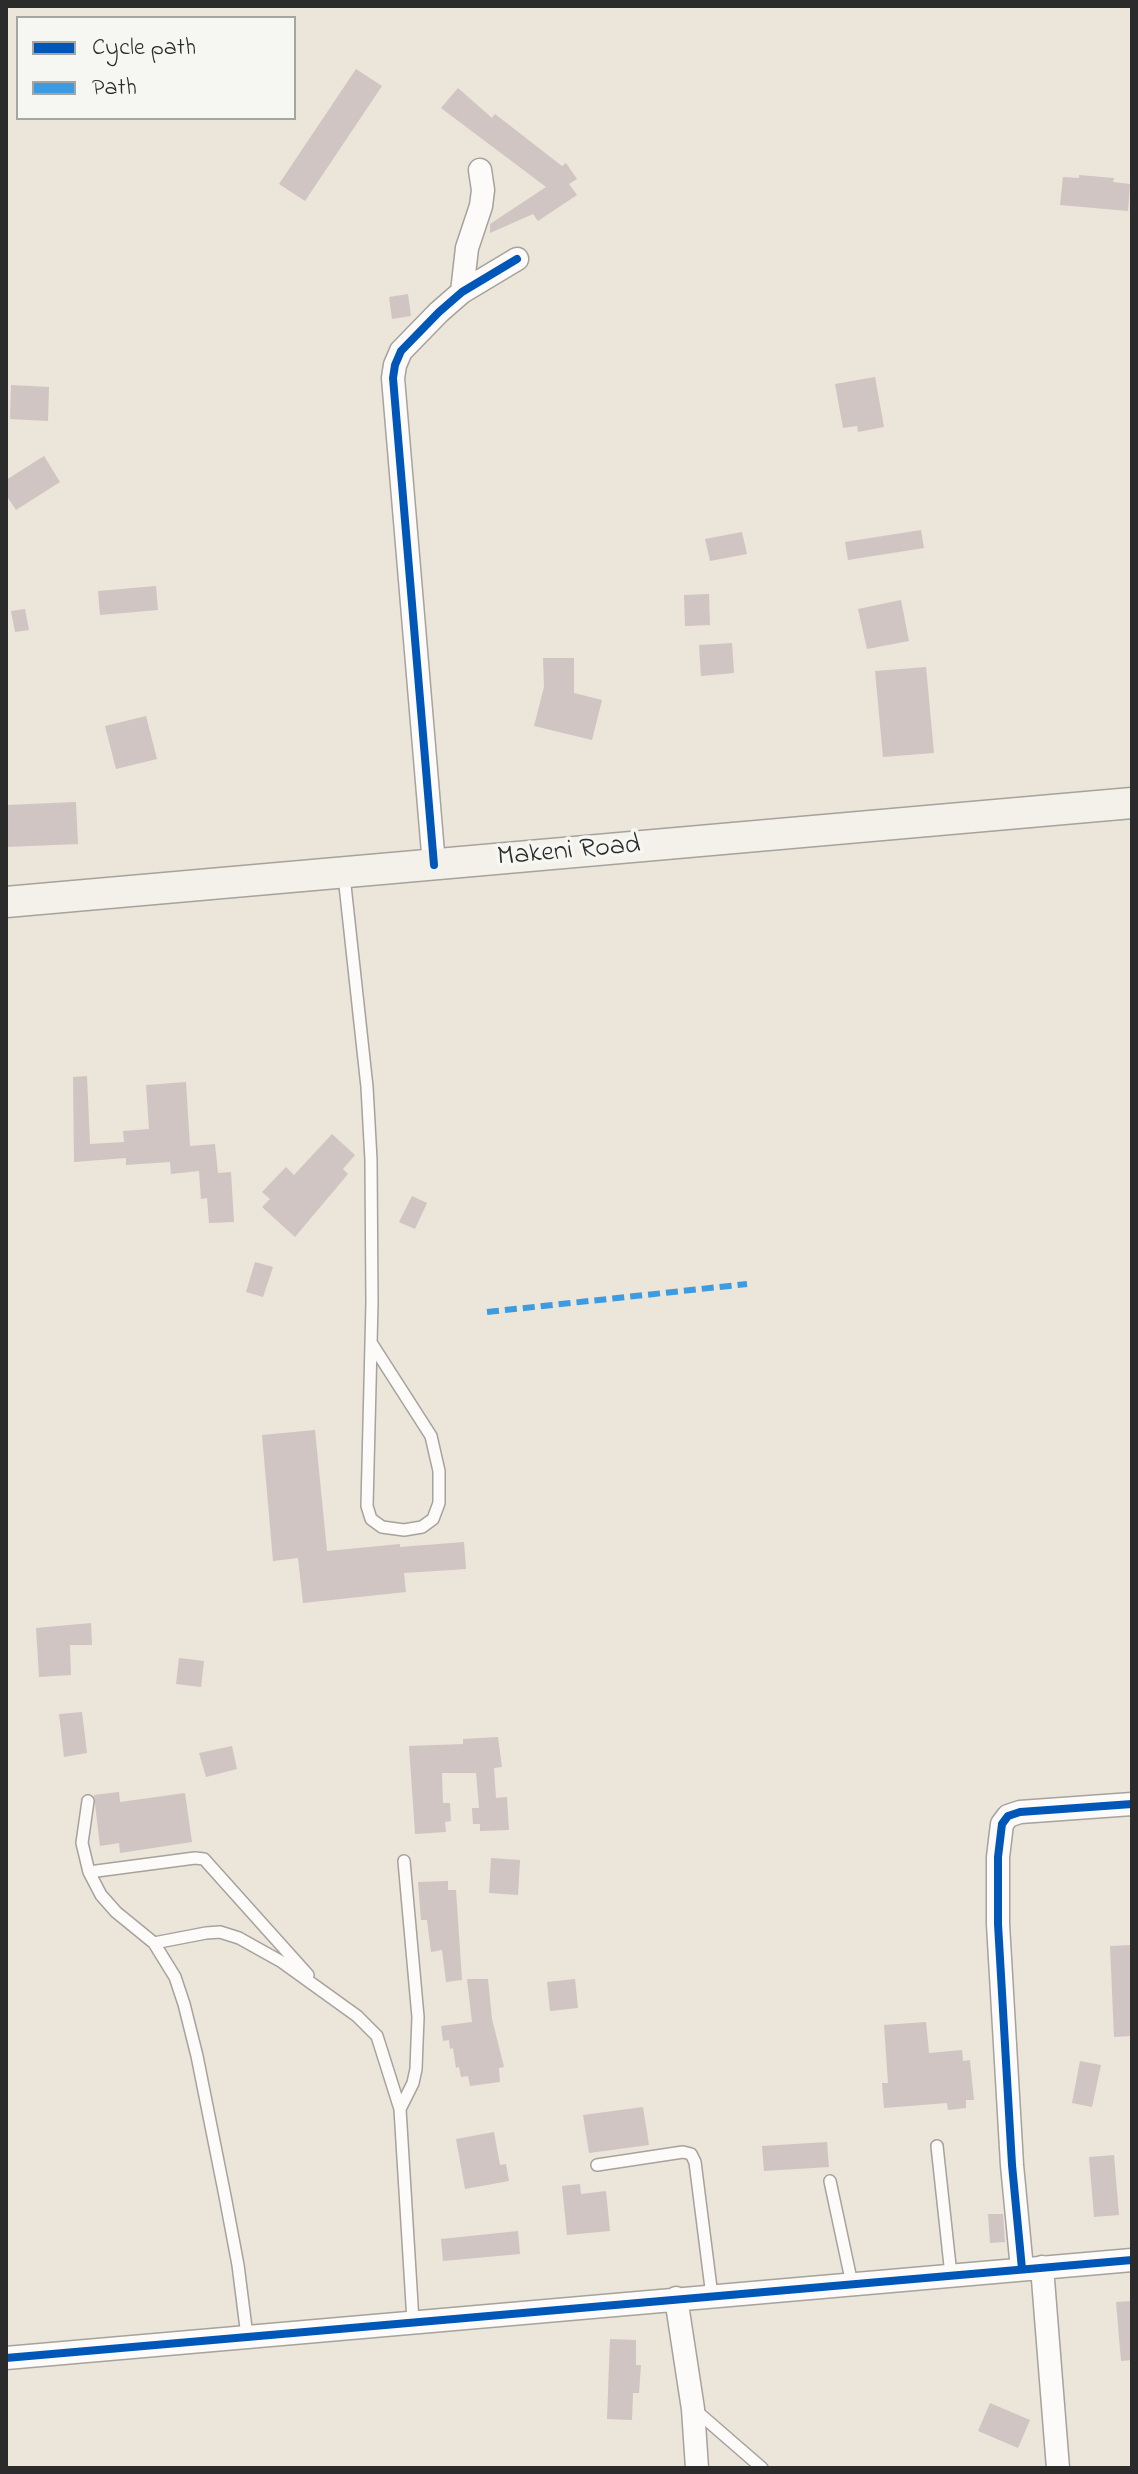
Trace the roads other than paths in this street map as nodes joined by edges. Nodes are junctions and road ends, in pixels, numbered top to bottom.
1 (480, 170) dead end
2 (517, 259) dead end
3 (462, 292) junction
4 (1132, 803) edge
5 (434, 865) junction
6 (344, 873) junction
7 (6, 902) edge
8 (372, 1344) junction
9 (88, 1801) dead end
10 (1132, 1804) edge
11 (404, 1861) dead end
12 (89, 1872) junction
13 (154, 1943) junction
14 (322, 1991) junction
15 (400, 2109) junction
16 (937, 2146) dead end
17 (597, 2165) dead end
18 (830, 2181) dead end
19 (1132, 2260) edge
20 (1032, 2268) junction
21 (951, 2275) junction
22 (852, 2284) junction
23 (712, 2296) junction
24 (676, 2298) junction
25 (413, 2321) junction
26 (247, 2336) junction
27 (6, 2358) edge
28 (693, 2409) junction
29 (697, 2468) edge
30 (762, 2468) edge
31 (1058, 2468) edge

1 - 3 street
2 - 3 street
3 - 5 street
4 - 5 main road, Makeni Road
5 - 6 main road, Makeni Road
6 - 7 main road, Makeni Road
6 - 8 lane
8 - 8 lane
9 - 12 lane
10 - 20 street
11 - 15 lane
12 - 13 lane
12 - 14 lane
13 - 14 lane
13 - 26 lane
14 - 15 lane
15 - 25 lane
16 - 21 lane
17 - 23 lane
18 - 22 lane
19 - 20 street
20 - 21 street
20 - 31 street
21 - 22 street
22 - 23 street
23 - 24 street
24 - 25 street
24 - 28 street
25 - 26 street
26 - 27 street
28 - 29 street
28 - 30 lane

